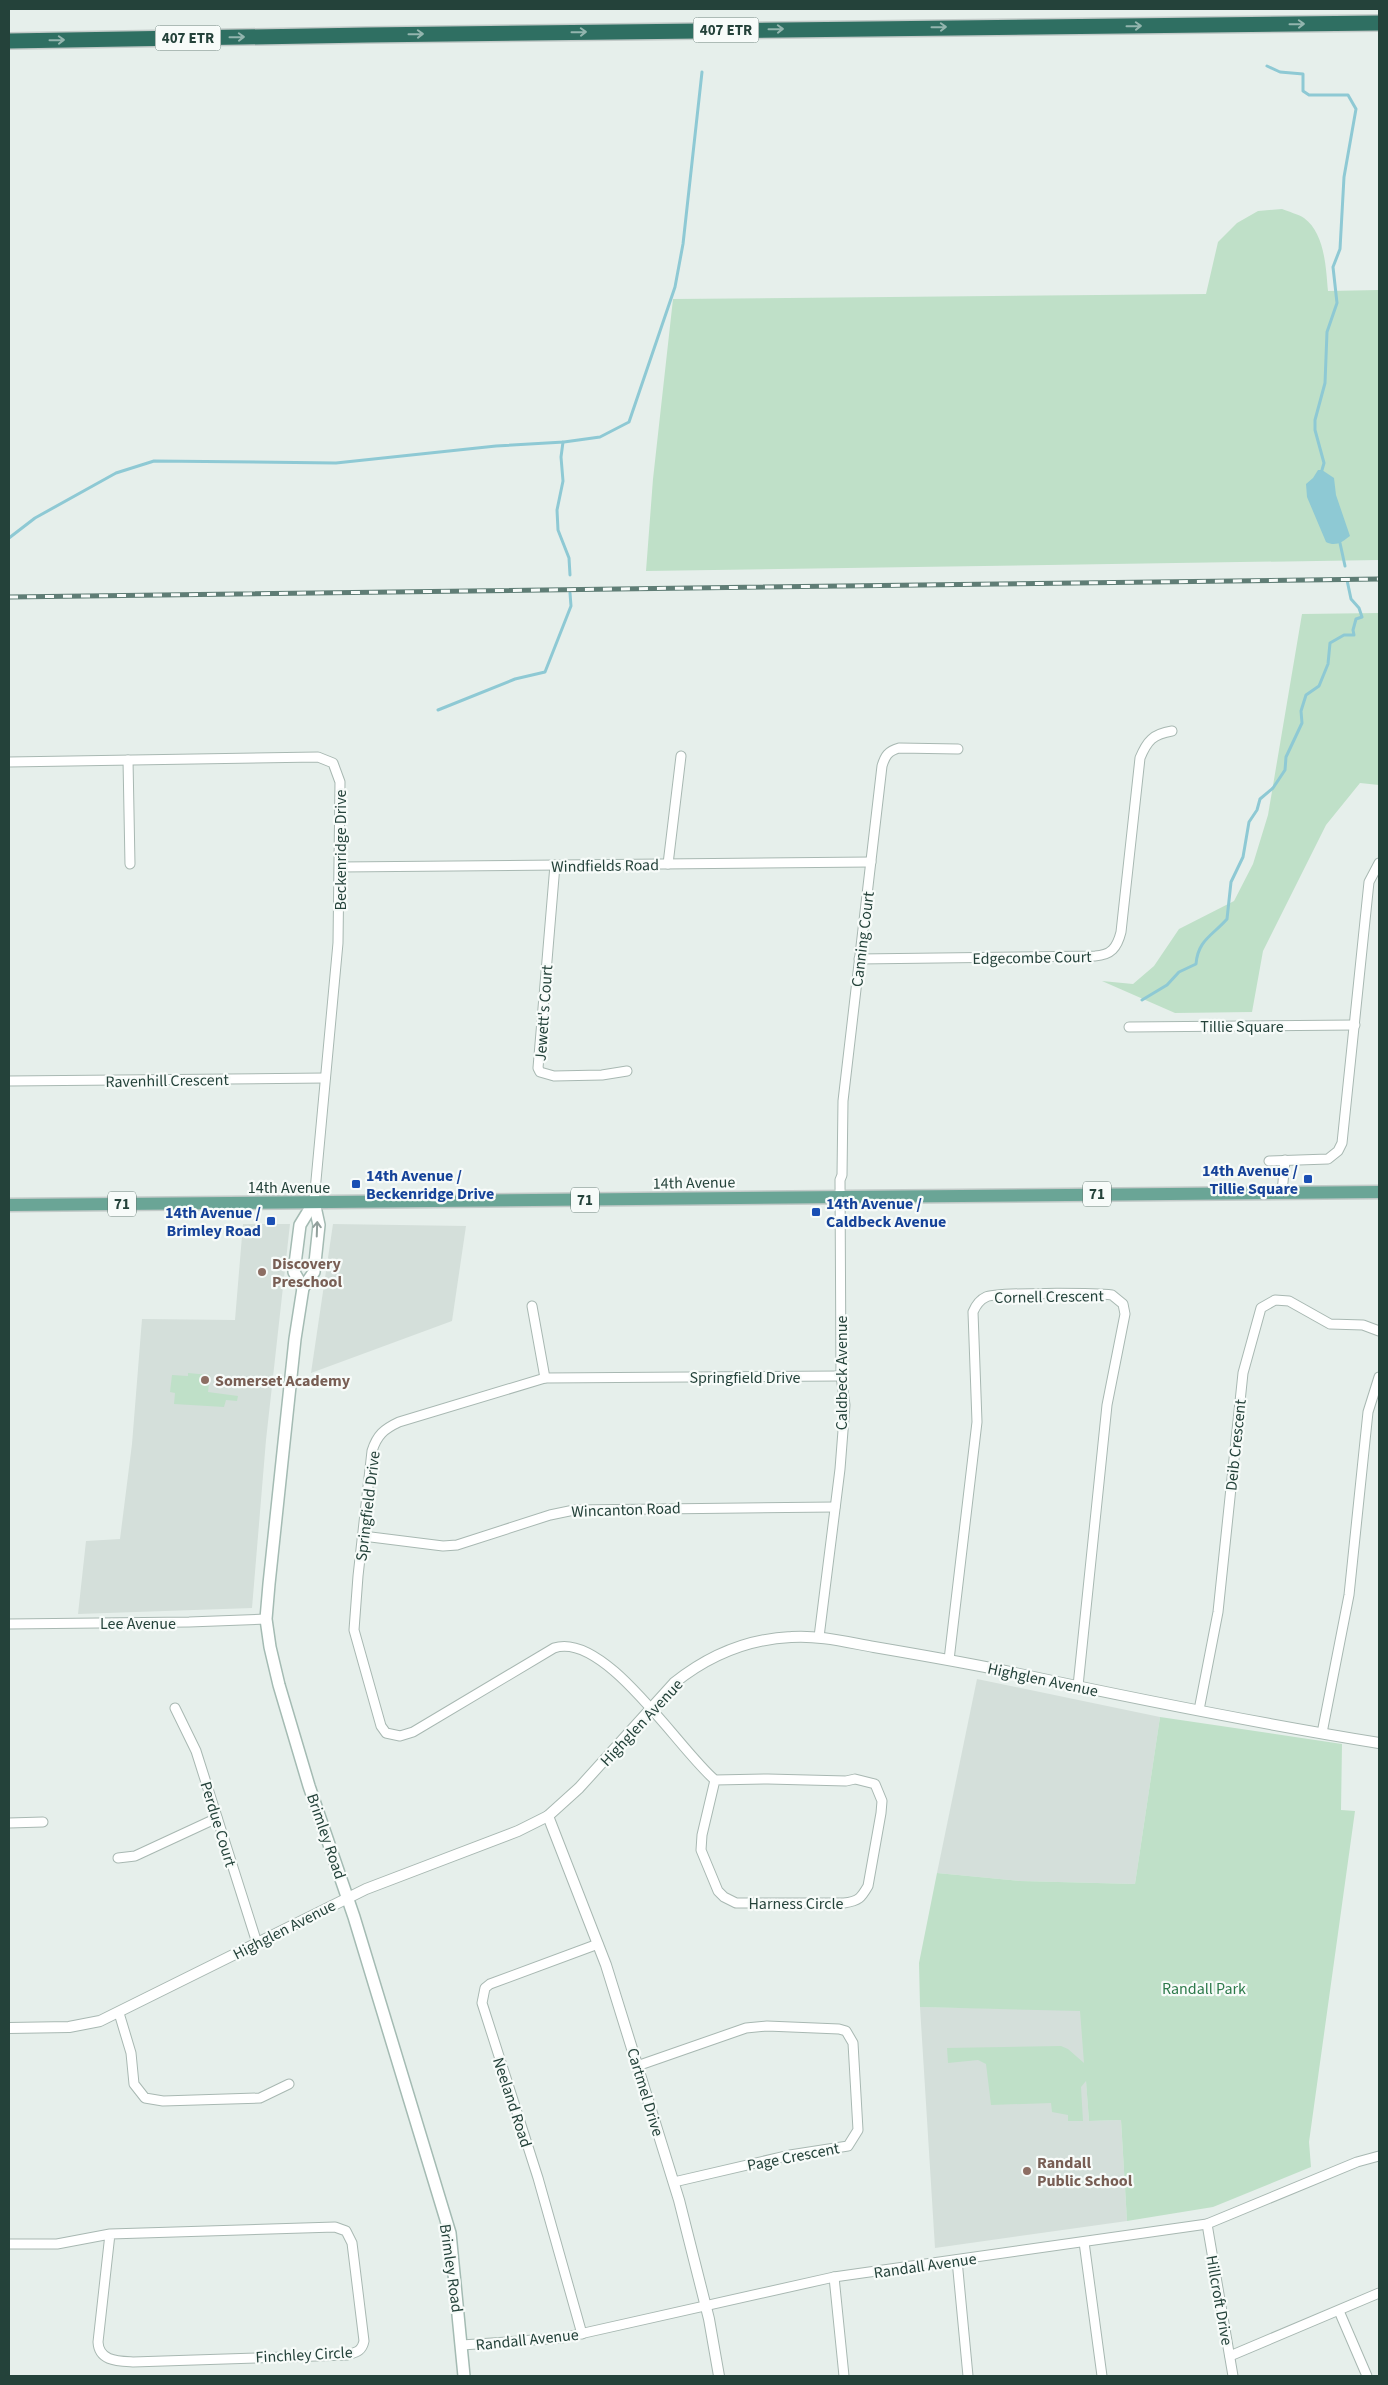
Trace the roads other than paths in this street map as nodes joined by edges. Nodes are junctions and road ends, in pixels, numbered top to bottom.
1 (1379, 23) edge
2 (9, 41) edge
3 (1172, 731) dead end
4 (958, 749) dead end
5 (681, 756) dead end
6 (128, 760) junction
7 (9, 762) edge
8 (870, 862) junction
9 (1379, 863) edge
10 (130, 864) dead end
11 (668, 864) junction
12 (555, 865) junction
13 (340, 867) junction
14 (859, 959) junction
15 (1355, 1025) junction
16 (1128, 1027) dead end
17 (627, 1071) dead end
18 (325, 1078) junction
19 (9, 1081) edge
20 (1285, 1160) junction
21 (1269, 1161) dead end
22 (1379, 1192) edge
23 (1282, 1193) junction
24 (840, 1196) junction
25 (314, 1202) junction
26 (9, 1205) edge
27 (303, 1288) junction
28 (532, 1306) dead end
29 (1379, 1331) edge
30 (842, 1376) junction
31 (1379, 1377) edge
32 (545, 1378) junction
33 (835, 1506) junction
34 (363, 1536) junction
35 (266, 1619) junction
36 (9, 1624) edge
37 (819, 1637) junction
38 (949, 1660) junction
39 (1078, 1686) junction
40 (176, 1708) dead end
41 (651, 1709) junction
42 (1199, 1710) junction
43 (1322, 1733) junction
44 (1379, 1743) edge
45 (715, 1780) junction
46 (548, 1816) junction
47 (217, 1818) junction
48 (43, 1822) dead end
49 (9, 1823) edge
50 (118, 1858) dead end
51 (348, 1898) junction
52 (257, 1943) junction
53 (598, 1944) junction
54 (119, 2013) junction
55 (9, 2028) edge
56 (638, 2066) junction
57 (289, 2084) dead end
58 (1379, 2156) edge
59 (674, 2182) junction
60 (1207, 2224) junction
61 (110, 2234) junction
62 (1084, 2242) junction
63 (9, 2244) edge
64 (957, 2260) junction
65 (834, 2277) junction
66 (1379, 2293) edge
67 (706, 2307) junction
68 (1339, 2311) junction
69 (582, 2334) junction
70 (462, 2344) junction
71 (1230, 2356) junction
72 (464, 2376) edge
73 (719, 2376) edge
74 (844, 2376) edge
75 (968, 2376) edge
76 (1102, 2376) edge
77 (1233, 2376) edge
78 (1367, 2376) edge

2 -> 1 highway, 407 ETR
3 - 14 street, Edgecombe Court
4 - 8 street, Canning Court
5 - 11 street
6 - 7 street, Beckenridge Drive
6 - 10 street
6 - 13 street, Beckenridge Drive
8 - 11 street, Windfields Road
8 - 14 street, Canning Court
9 - 15 street
11 - 12 street, Windfields Road
12 - 13 street, Windfields Road
12 - 17 street, Jewett's Court
13 - 18 street, Beckenridge Drive
14 - 24 street, Canning Court
15 - 16 street, Tillie Square
15 - 20 street
18 - 19 street, Ravenhill Crescent
18 - 25 street, Beckenridge Drive
20 - 21 street
20 - 23 street
22 - 23 main road, 14th Avenue / 71
23 - 24 main road, 14th Avenue / 71
24 - 25 main road, 14th Avenue / 71
24 - 30 street, Caldbeck Avenue
25 - 26 main road, 14th Avenue / 71
27 -> 25 main road, Brimley Road
25 - 27 main road, Brimley Road
27 - 35 main road, Brimley Road
28 - 32 street
29 - 42 street, Deib Crescent
30 - 32 street, Springfield Drive
30 - 33 street, Caldbeck Avenue
31 - 43 street
32 - 34 street, Springfield Drive
33 - 34 street, Wincanton Road
33 - 37 street, Caldbeck Avenue
34 - 41 street, Springfield Drive
35 - 36 street, Lee Avenue
35 - 51 main road, Brimley Road
37 - 38 street, Highglen Avenue
37 - 41 street, Highglen Avenue
38 - 39 street, Highglen Avenue
38 - 39 street, Cornell Crescent
39 - 42 street, Highglen Avenue
40 - 47 street, Perdue Court
41 - 45 street
41 - 46 street, Highglen Avenue
42 - 43 street, Highglen Avenue
43 - 44 street, Highglen Avenue
45 - 45 street, Harness Circle
46 - 51 street, Highglen Avenue
46 - 53 street, Cartmel Drive
47 - 50 street
47 - 52 street, Perdue Court
48 - 49 street
51 - 52 street, Highglen Avenue
51 - 70 main road, Brimley Road
52 - 54 street, Highglen Avenue
53 - 56 street, Cartmel Drive
53 - 69 street, Neeland Road
54 - 55 street, Highglen Avenue
54 - 57 street
56 - 59 street, Cartmel Drive
56 - 59 street, Page Crescent
58 - 60 street, Randall Avenue
59 - 67 street, Cartmel Drive
60 - 62 street, Randall Avenue
60 - 71 street, Hillcroft Drive
61 - 61 street, Finchley Circle
61 - 63 street, Finchley Circle
62 - 64 street, Randall Avenue
62 - 76 street
64 - 65 street, Randall Avenue
64 - 75 street
65 - 67 street, Randall Avenue
65 - 74 street
66 - 68 street
67 - 69 street, Randall Avenue
67 - 73 street, Cartmel Drive
68 - 71 street
68 - 78 street
69 - 70 street, Randall Avenue
70 - 72 main road, Brimley Road
71 - 77 street, Hillcroft Drive

